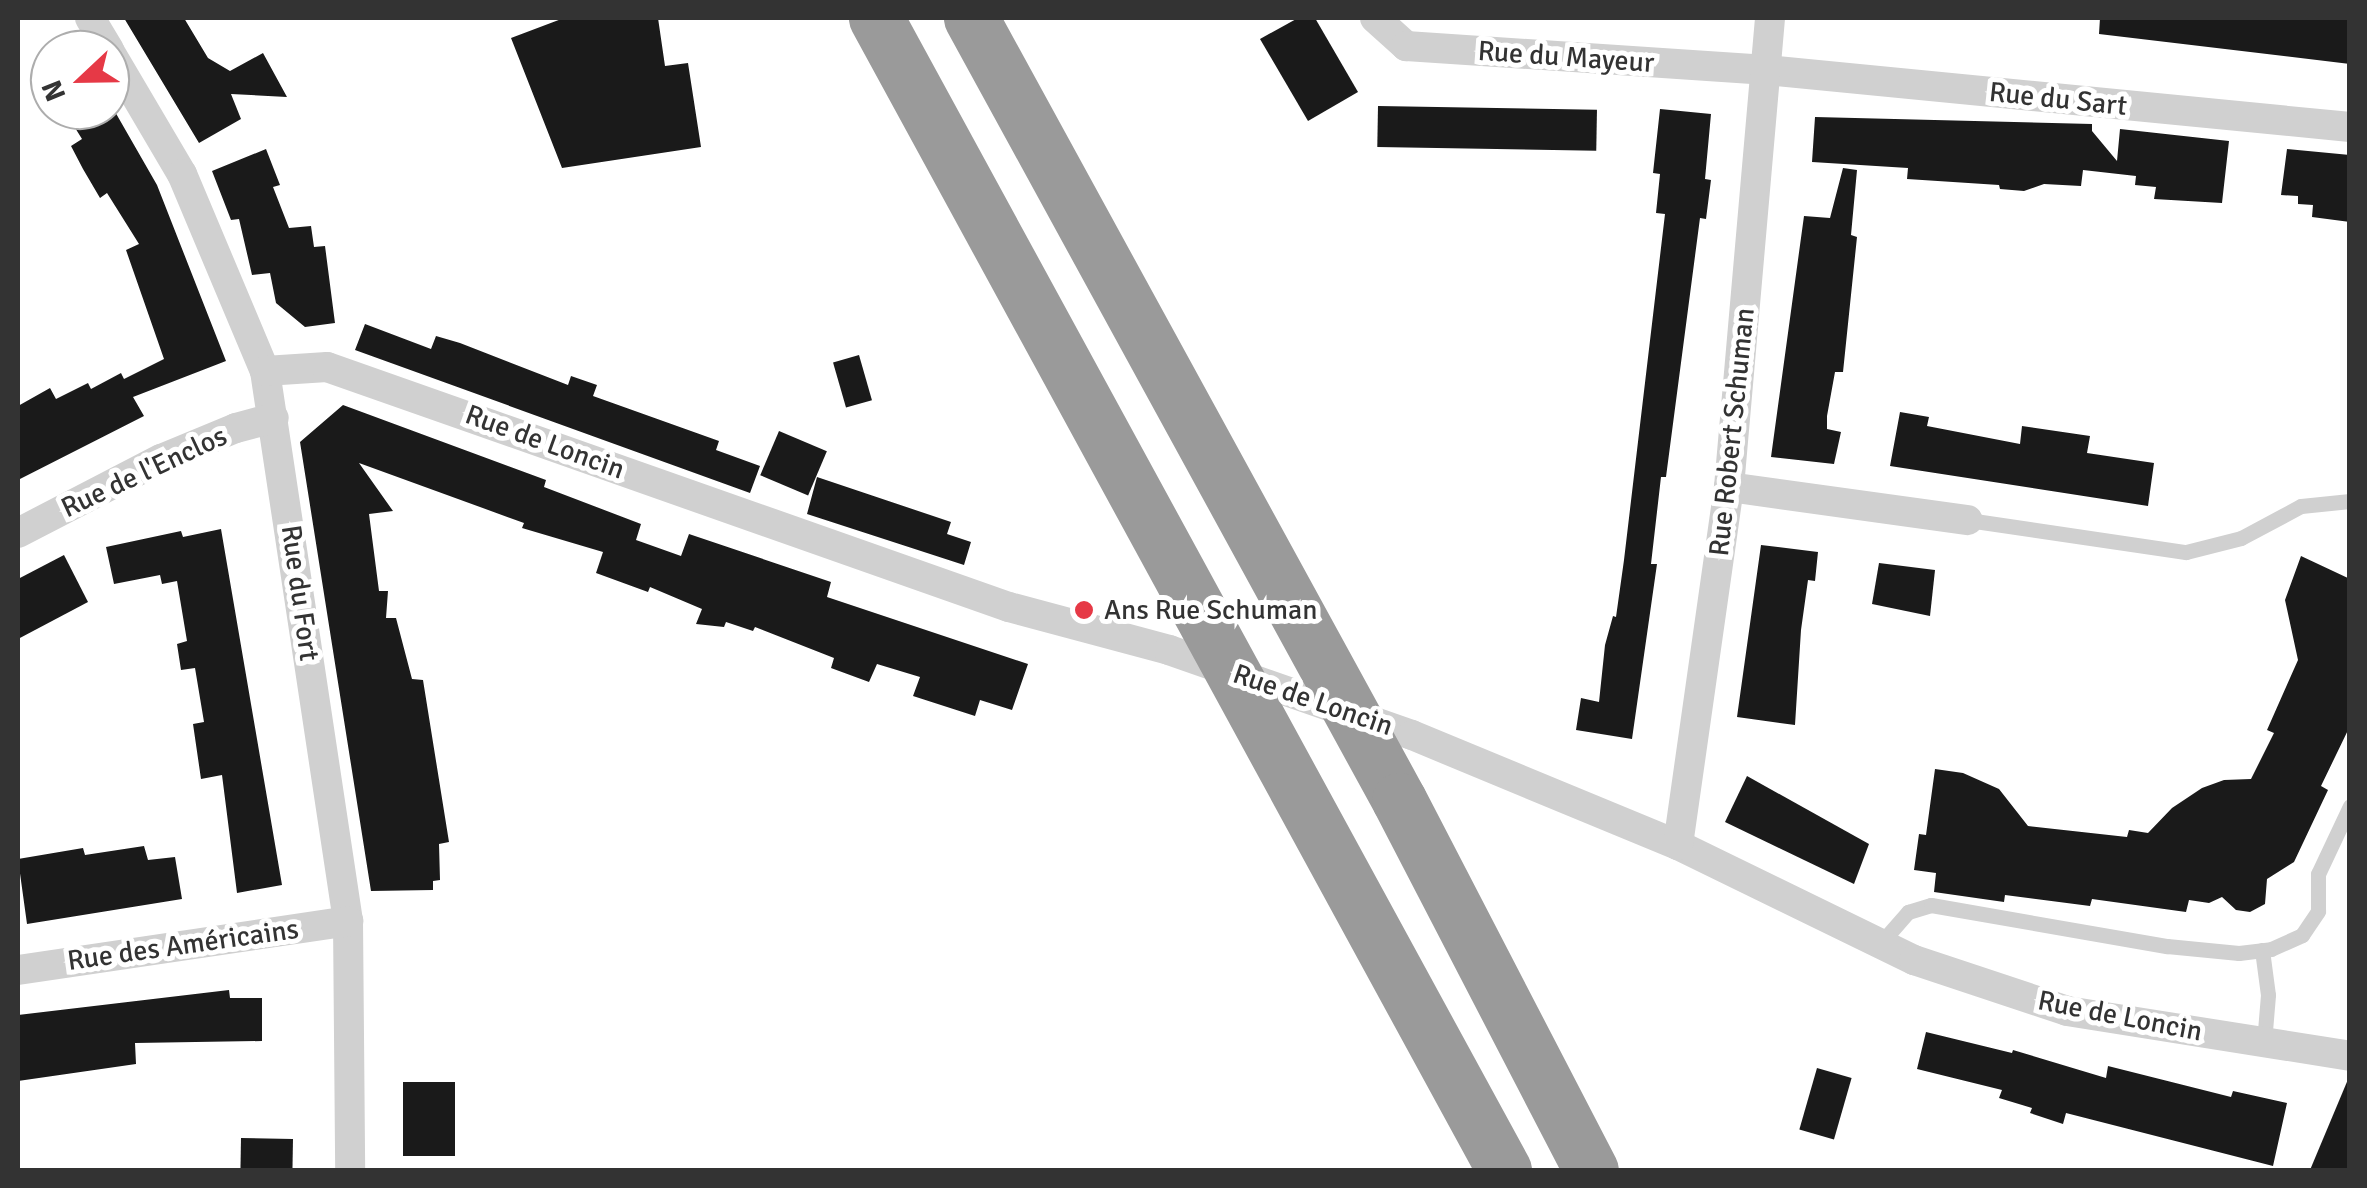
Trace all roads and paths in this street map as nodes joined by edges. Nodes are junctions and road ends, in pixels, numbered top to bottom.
1 (876, 18) edge
2 (971, 18) edge
3 (1375, 18) edge
4 (1770, 18) edge
5 (1768, 70) junction
6 (130, 86) edge
7 (2350, 127) edge
8 (265, 371) junction
9 (274, 418) junction
10 (1729, 487) junction
11 (2350, 500) edge
12 (1968, 520) joint
13 (18, 533) edge
14 (2350, 806) edge
15 (1678, 845) junction
16 (348, 921) junction
17 (1880, 944) junction
18 (2262, 950) junction
19 (18, 970) edge
20 (2264, 1043) junction
21 (2350, 1056) edge
22 (350, 1170) edge
23 (1504, 1170) edge
24 (1592, 1170) edge

1 - 23 highway
2 - 24 highway
3 - 5 street, Rue du Mayeur
4 - 5 street, Rue Robert Schuman
5 - 7 street, Rue du Sart
5 - 10 street, Rue Robert Schuman
6 - 8 street, Rue du Fort
8 - 9 street, Rue du Fort
8 - 15 street, Rue de Loncin
9 - 13 street, Rue de l'Enclos
9 - 16 street, Rue du Fort
10 - 12 street
10 - 15 street, Rue Robert Schuman
11 - 12 lane
14 - 18 lane
15 - 17 street, Rue de Loncin
16 - 19 street, Rue des Américains
16 - 22 street, Rue du Fort
17 - 18 lane
17 - 20 street, Rue de Loncin
18 - 20 lane
20 - 21 street, Rue de Loncin

